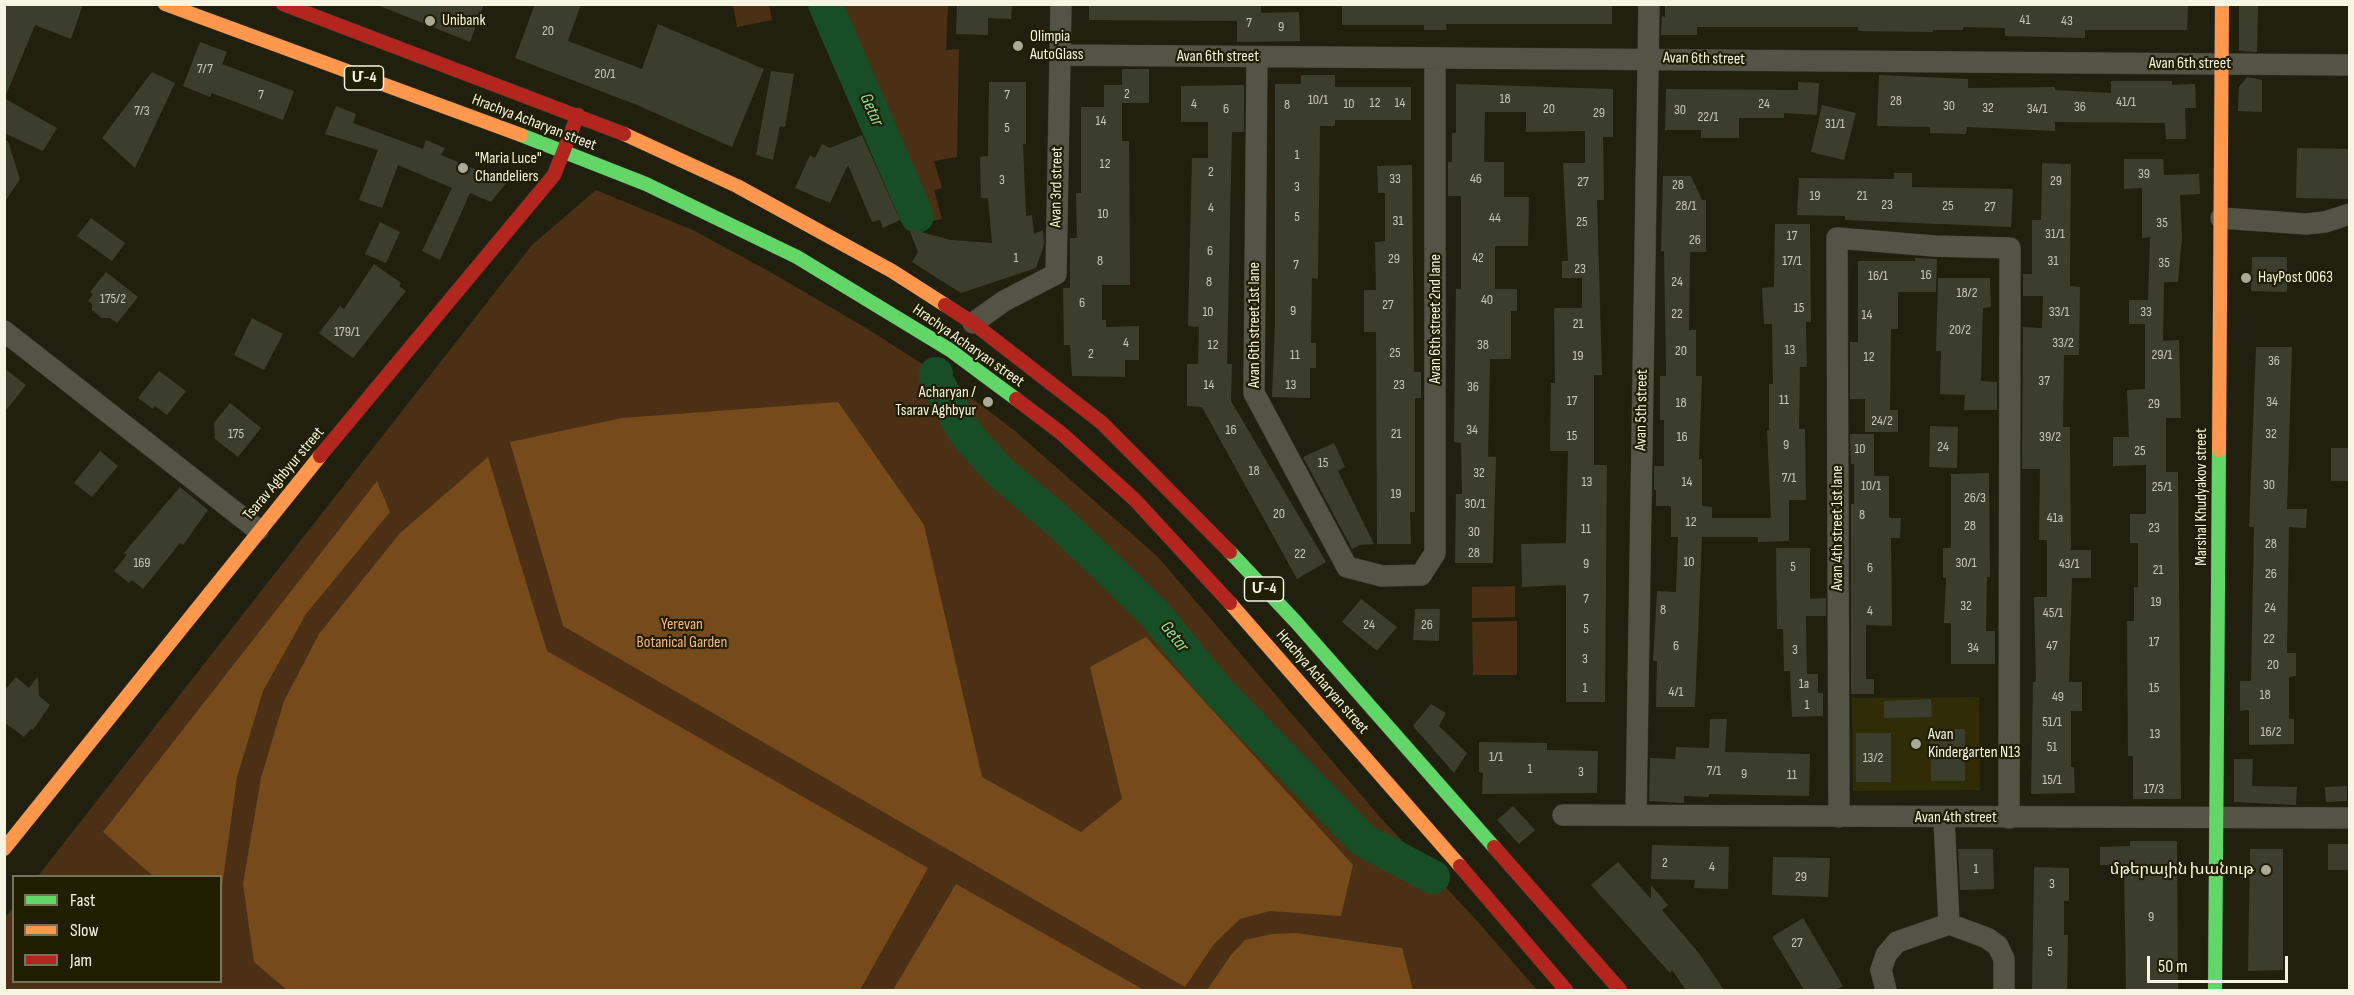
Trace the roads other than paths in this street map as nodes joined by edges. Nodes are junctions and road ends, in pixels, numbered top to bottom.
1 (165, 4) edge
2 (283, 4) edge
3 (1060, 4) edge
4 (1648, 4) edge
5 (2222, 4) edge
6 (1059, 55) junction
7 (1257, 57) junction
8 (1435, 59) junction
9 (1648, 59) junction
10 (2221, 64) junction
11 (2349, 65) edge
12 (578, 115) junction
13 (564, 151) junction
14 (2349, 214) edge
15 (2221, 218) junction
16 (973, 323) junction
17 (4, 331) edge
18 (258, 530) junction
19 (1421, 575) joint
20 (1563, 815) dead end
21 (1636, 815) junction
22 (1839, 817) junction
23 (1944, 818) junction
24 (2009, 818) junction
25 (2216, 818) junction
26 (2349, 818) edge
27 (4, 849) edge
28 (1949, 924) junction
29 (1564, 988) edge
30 (1620, 990) edge
31 (1886, 990) edge
32 (2004, 990) edge
33 (2215, 990) edge

1 - 13 main road, Hrachya Acharyan street / Մ-4
2 - 12 main road, Hrachya Acharyan street / Մ-4
3 - 6 street, Avan 3rd street
4 - 9 street, Avan 5th street
5 - 10 main road, Marshal Khudyakov street
6 - 7 street, Avan 6th street
6 - 16 street, Avan 3rd street
7 - 8 street, Avan 6th street
7 - 19 street, Avan 6th street 1st lane
8 - 9 street, Avan 6th street
8 - 19 street, Avan 6th street 2nd lane
9 - 10 street, Avan 6th street
9 - 21 street, Avan 5th street
10 - 11 street, Avan 6th street
10 - 15 main road, Marshal Khudyakov street
12 - 13 main road, Tsarav Aghbyur street
12 - 16 main road, Hrachya Acharyan street / Մ-4
13 - 18 main road, Tsarav Aghbyur street
13 - 29 main road, Hrachya Acharyan street / Մ-4
14 - 15 street
15 - 25 main road, Marshal Khudyakov street
16 - 30 main road, Hrachya Acharyan street / Մ-4
17 - 18 street
18 - 27 main road, Tsarav Aghbyur street
20 - 21 street, Avan 4th street
21 - 22 street, Avan 4th street
22 - 23 street, Avan 4th street
22 - 24 street, Avan 4th street 1st lane
23 - 24 street, Avan 4th street
23 - 28 street
24 - 25 street, Avan 4th street
25 - 26 street, Avan 4th street
25 - 33 main road, Marshal Khudyakov street
28 - 31 street
28 - 32 street

